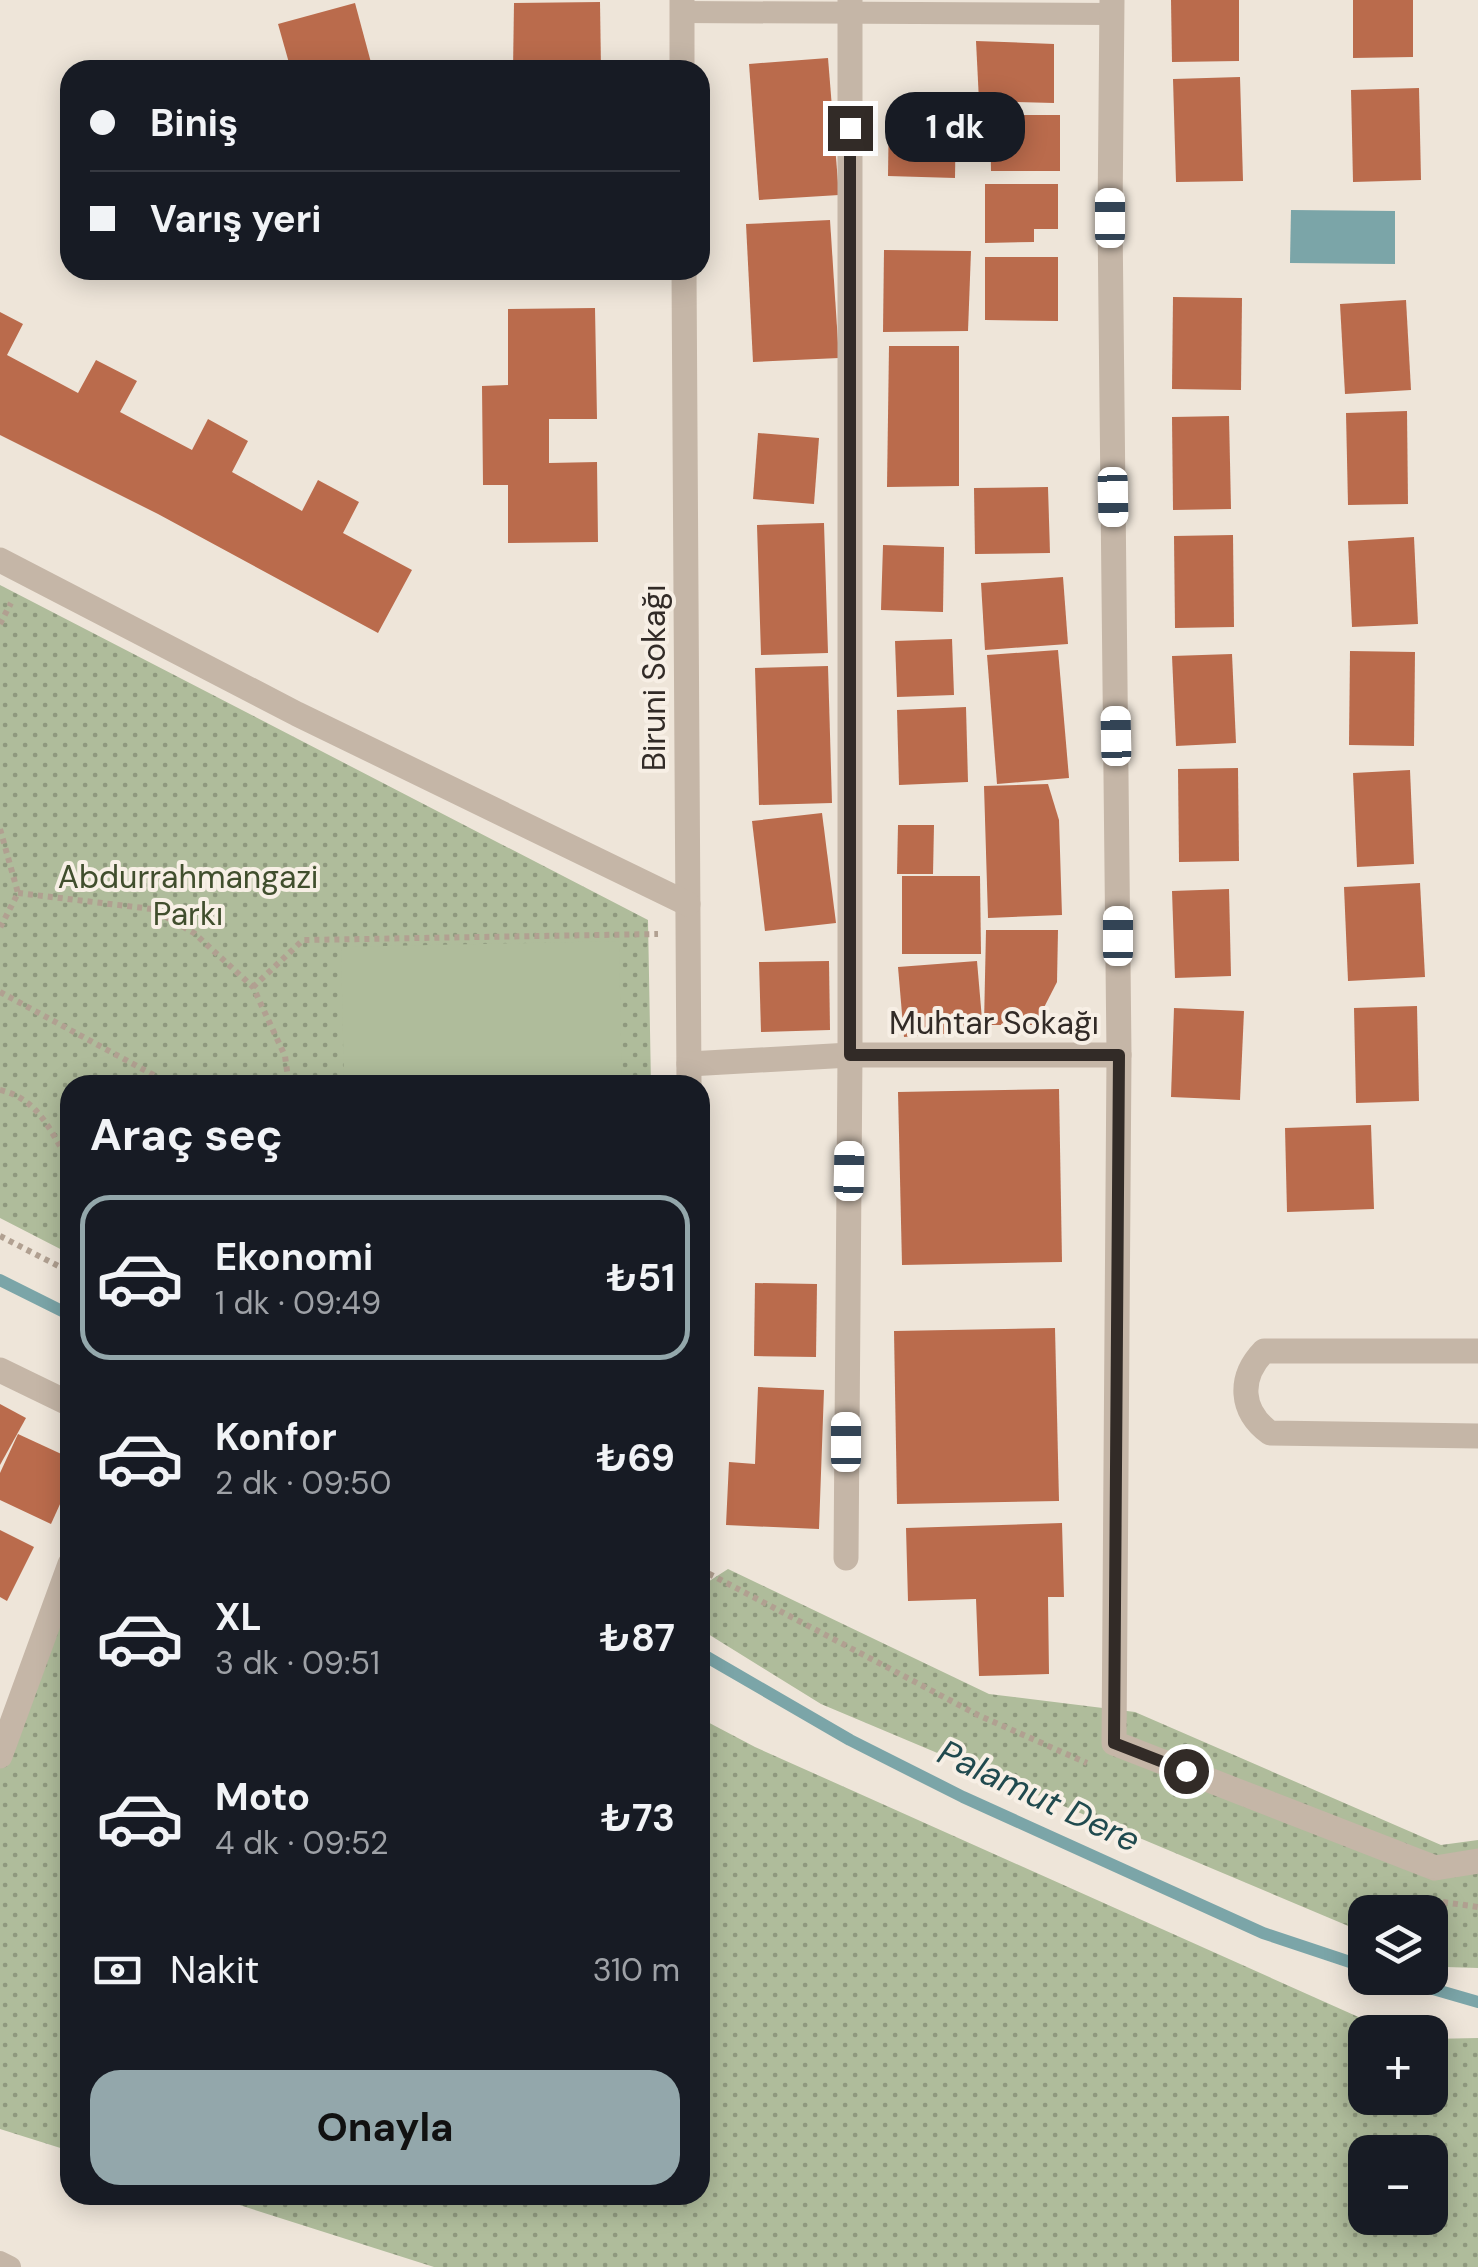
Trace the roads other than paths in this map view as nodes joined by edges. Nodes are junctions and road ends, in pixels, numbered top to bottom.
1 (682, 6) edge
2 (850, 6) edge
3 (1112, 7) edge
4 (682, 60) edge
5 (684, 280) edge
6 (0, 560) edge
7 (688, 904) junction
8 (850, 1055) junction
9 (1119, 1055) junction
10 (689, 1074) edge
11 (1478, 1350) edge
12 (0, 1370) edge
13 (60, 1399) edge
14 (1478, 1436) edge
15 (846, 1558) dead end
16 (60, 1591) edge
17 (0, 1756) edge
18 (1478, 1861) edge
19 (0, 2262) edge
20 (10, 2267) edge

1 - 2 lane
1 - 4 street
2 - 3 lane
2 - 8 street
3 - 9 street
5 - 7 street, Biruni Sokağı
6 - 7 street
7 - 10 street, Biruni Sokağı
8 - 9 street, Muhtar Sokağı
8 - 10 street, Muhtar Sokağı
8 - 15 street
9 - 18 street
11 - 14 street
12 - 13 street
16 - 17 street
19 - 20 lane

